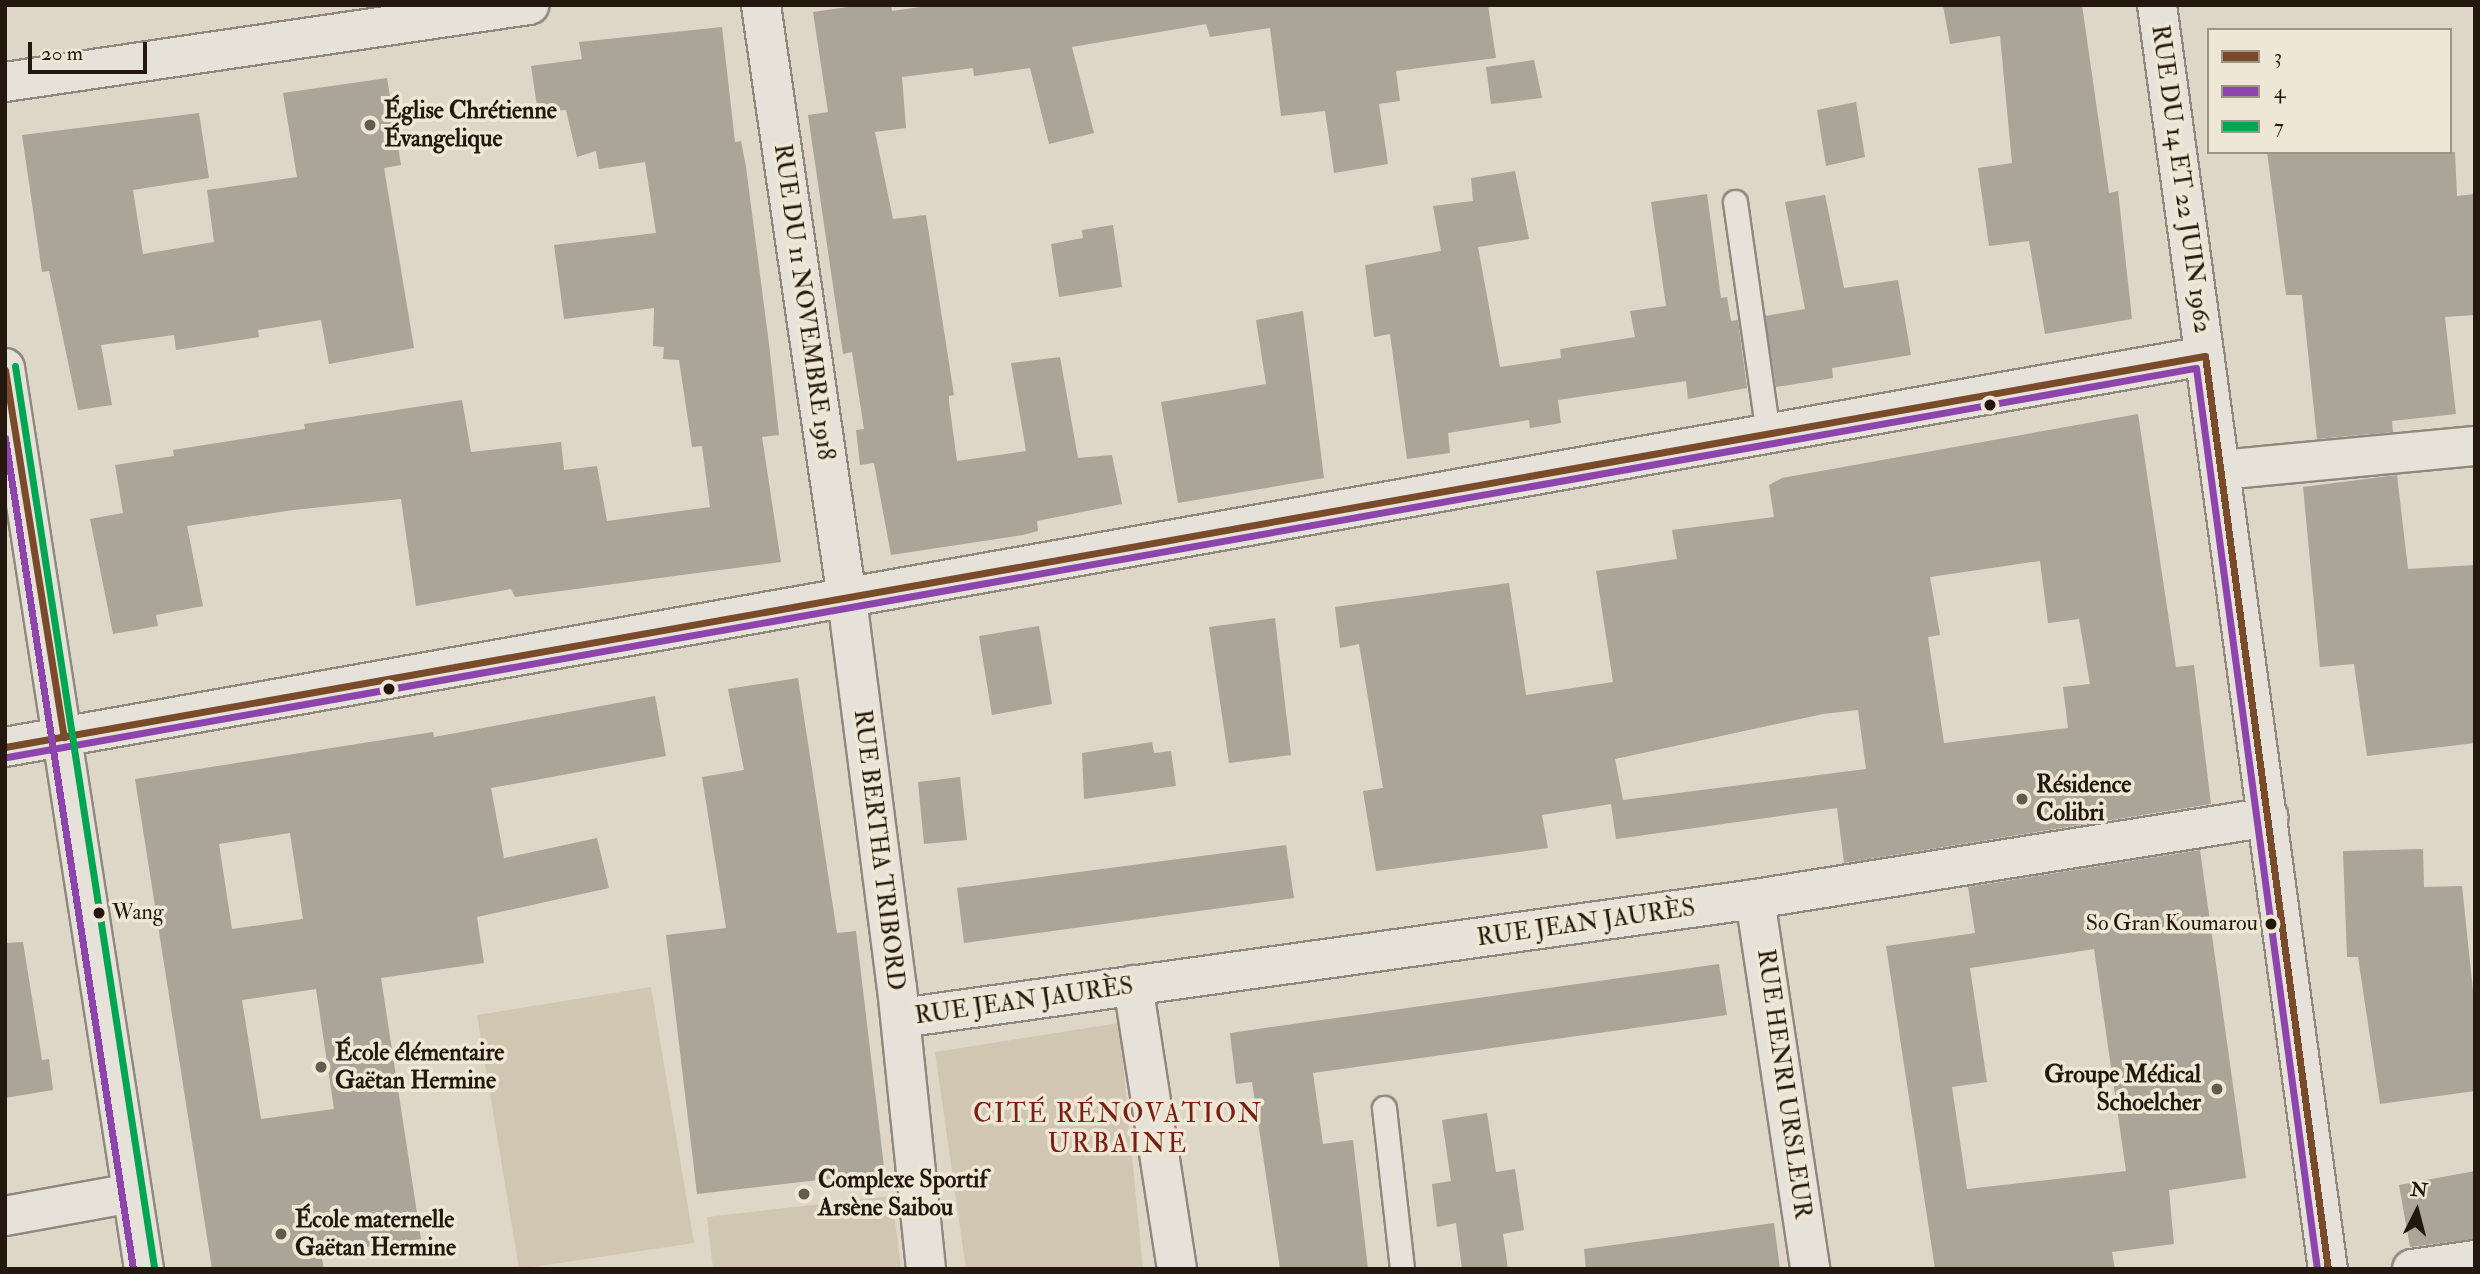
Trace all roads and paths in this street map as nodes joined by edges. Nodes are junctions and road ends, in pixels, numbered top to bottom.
1 (529, 5) edge
2 (761, 5) edge
3 (2157, 5) edge
4 (5, 82) edge
5 (1735, 202) dead end
6 (2205, 356) junction
7 (5, 368) edge
8 (1768, 433) junction
9 (2475, 446) edge
10 (2221, 470) junction
11 (847, 599) junction
12 (64, 737) junction
13 (5, 747) edge
14 (2269, 817) junction
15 (1755, 899) junction
16 (1133, 985) junction
17 (901, 1018) junction
18 (1384, 1108) dead end
19 (132, 1193) junction
20 (5, 1216) edge
21 (2475, 1260) edge
22 (144, 1269) edge
23 (926, 1269) edge
24 (1177, 1269) edge
25 (1402, 1269) edge
26 (1810, 1269) edge
27 (2328, 1269) edge
28 (2412, 1269) edge

1 - 4 street
2 - 11 street, RUE DU 11 NOVEMBRE 1918
3 - 6 street, RUE DU 14 ET 22 JUIN 1962
5 - 8 lane
6 - 8 street
6 - 10 street, RUE DU 14 ET 22 JUIN 1962
7 - 12 street
8 - 11 street
9 - 10 street
10 - 14 street, RUE DU 14 ET 22 JUIN 1962
11 - 12 street
11 - 17 street, RUE BERTHA TRIBORD
12 - 13 street
12 - 19 street
14 - 15 street, RUE JEAN JAURÈS
14 - 27 street, RUE DU 14 ET 22 JUIN 1962
15 - 16 street, RUE JEAN JAURÈS
15 - 26 street, RUE HENRI URSLEUR
16 - 17 street, RUE JEAN JAURÈS
16 - 24 street
17 - 23 street, RUE BERTHA TRIBORD
18 - 25 lane
19 - 20 street
19 - 22 street
21 - 28 street

